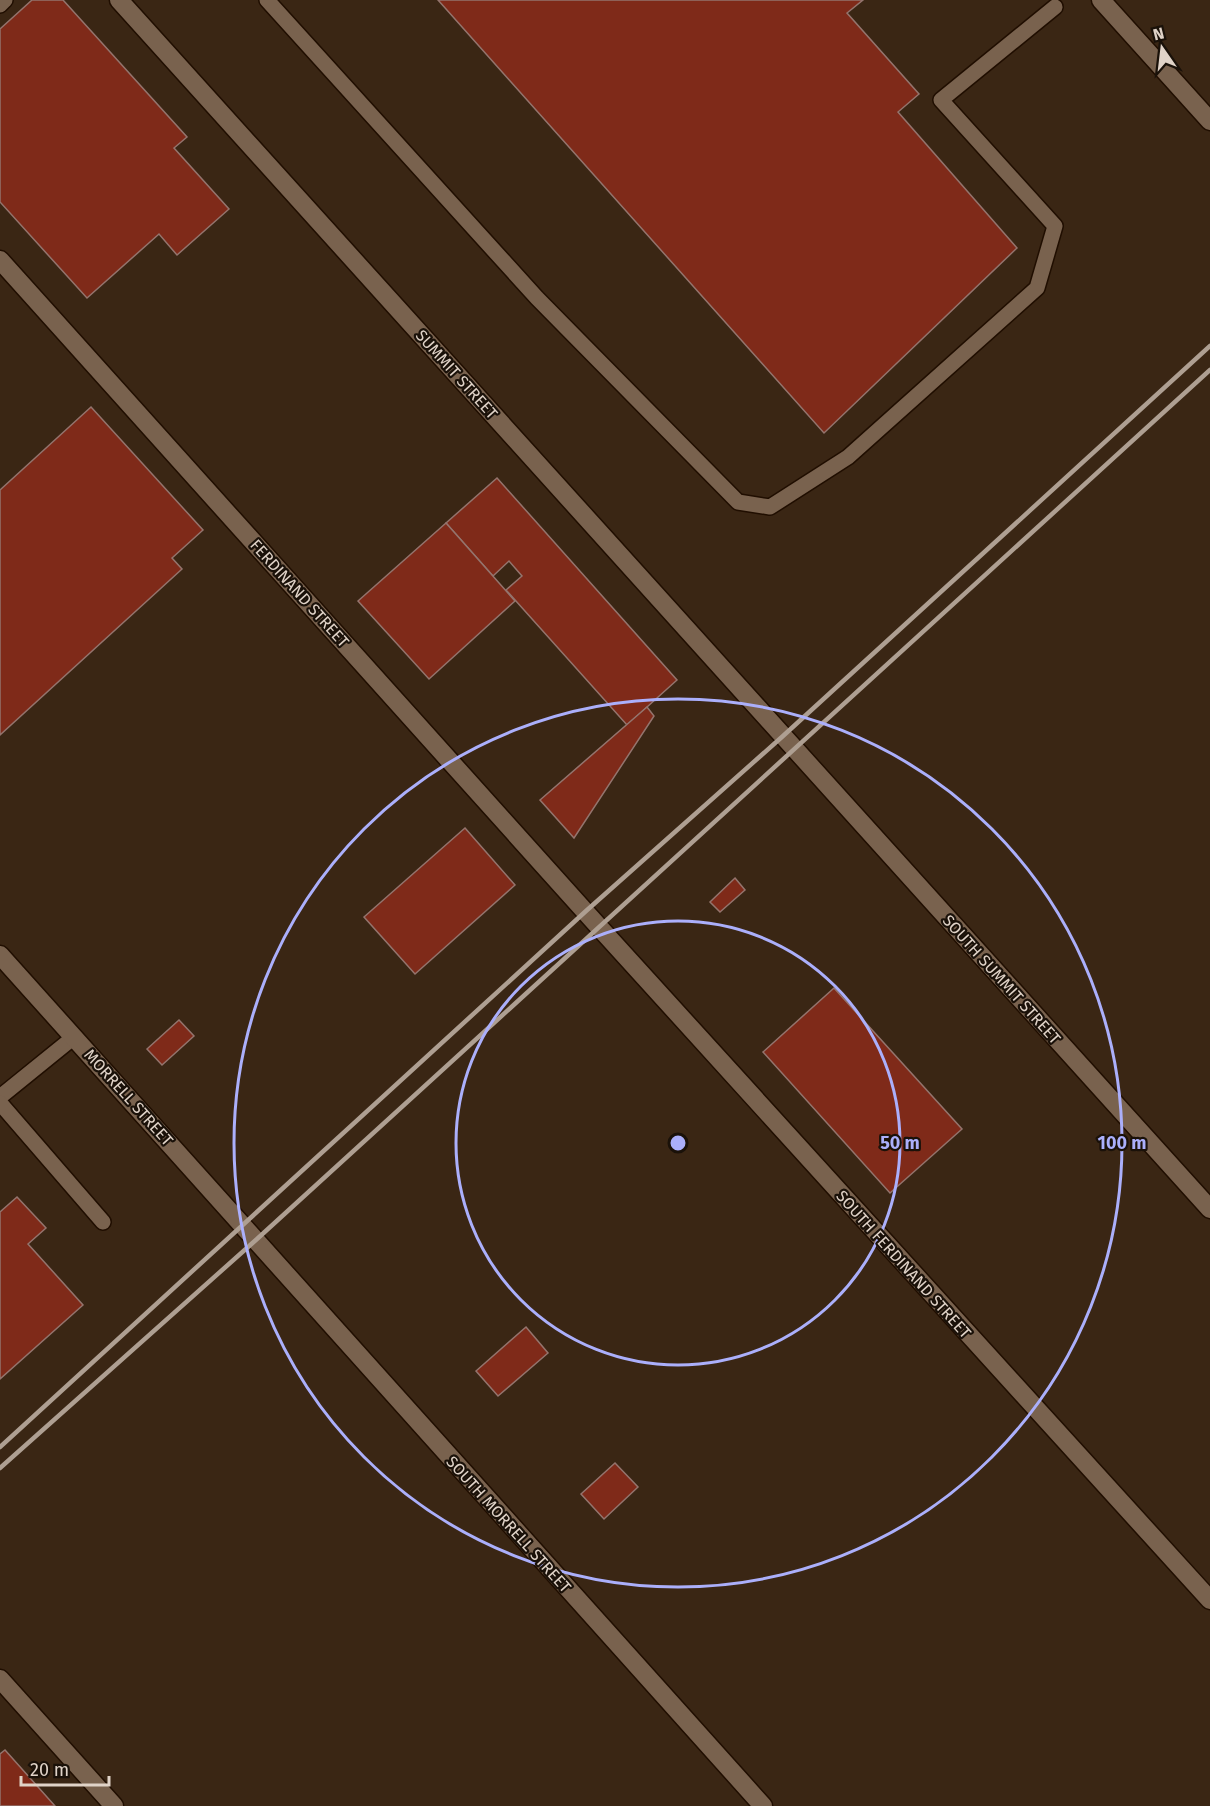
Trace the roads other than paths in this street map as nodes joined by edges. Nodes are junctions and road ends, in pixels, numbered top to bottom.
1 (5, 0) edge
2 (119, 0) edge
3 (267, 0) edge
4 (1101, 0) edge
5 (0, 5) edge
6 (1055, 8) dead end
7 (1210, 121) edge
8 (0, 260) edge
9 (794, 750) joint
10 (598, 927) joint
11 (0, 955) edge
12 (75, 1037) junction
13 (0, 1097) edge
14 (0, 1103) edge
15 (1210, 1209) edge
16 (103, 1222) dead end
17 (257, 1239) joint
18 (1210, 1600) edge
19 (0, 1679) edge
20 (114, 1806) edge
21 (763, 1806) edge

1 - 5 lane
2 - 9 street, SUMMIT STREET
3 - 6 lane
4 - 7 street
8 - 10 street, FERDINAND STREET
9 - 15 street, SOUTH SUMMIT STREET
10 - 18 street, SOUTH FERDINAND STREET
11 - 12 street, MORRELL STREET
12 - 13 lane
12 - 17 street, MORRELL STREET
14 - 16 lane
17 - 21 street, SOUTH MORRELL STREET
19 - 20 street

